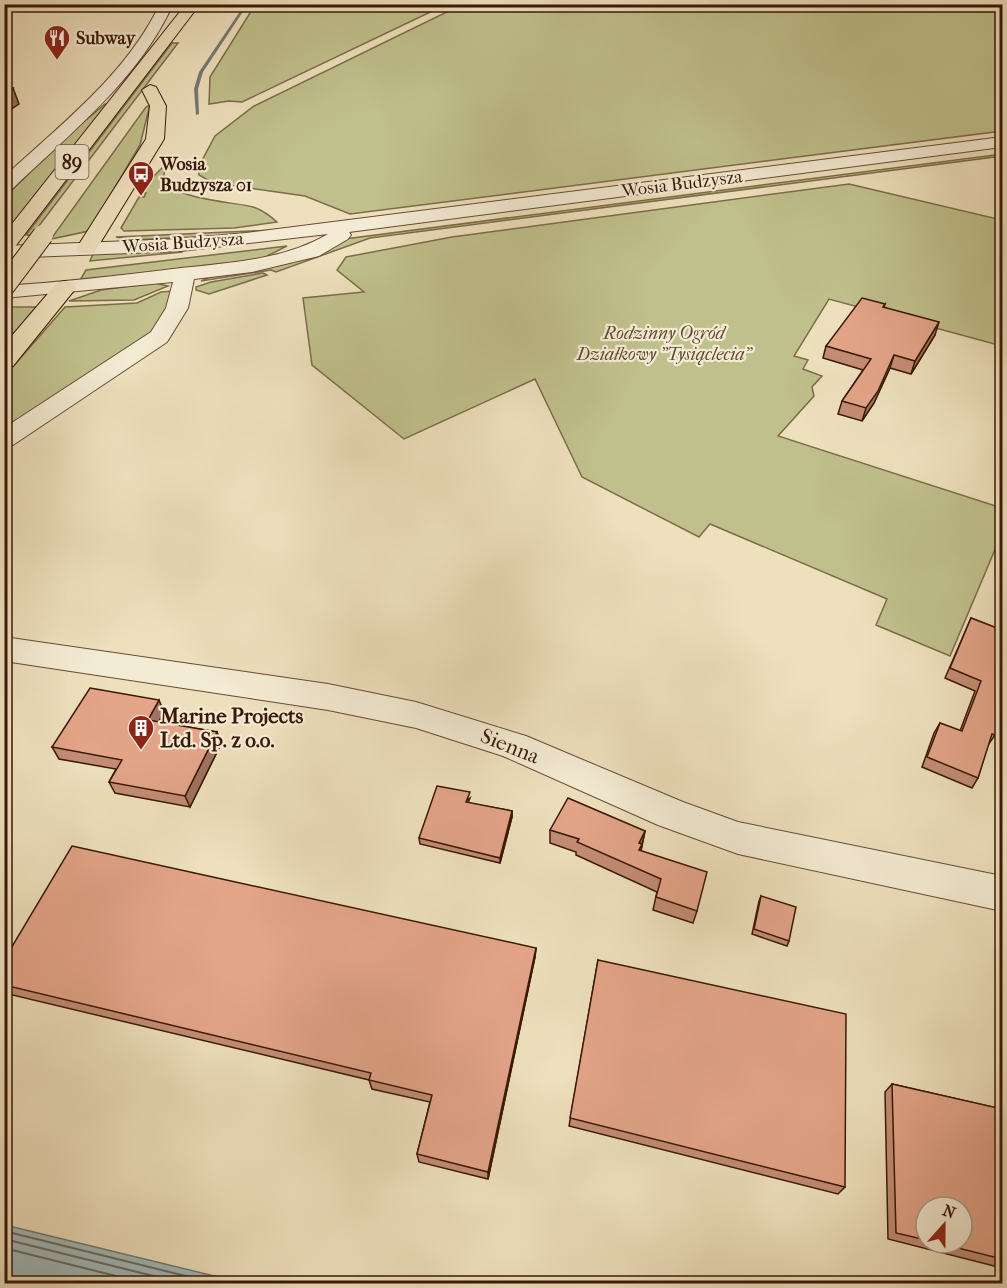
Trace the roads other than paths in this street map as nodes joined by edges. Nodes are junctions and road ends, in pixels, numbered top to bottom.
1 (167, 4) edge
2 (194, 4) edge
3 (129, 89) junction
4 (137, 108) dead end
5 (74, 120) junction
6 (1002, 142) edge
7 (4, 188) edge
8 (57, 217) dead end
9 (360, 225) junction
10 (291, 233) junction
11 (8, 245) edge
12 (87, 249) junction
13 (293, 257) junction
14 (183, 275) junction
15 (4, 287) edge
16 (65, 288) junction
17 (4, 292) edge
18 (4, 361) edge
19 (4, 440) edge
20 (4, 649) edge
21 (1002, 894) edge

1 - 5 street
2 - 3 highway, 89
3 - 5 highway
3 - 11 highway, 89
4 - 12 highway
5 - 7 street
6 - 9 street, Wosia Budzysza
8 - 15 highway, bridge
9 - 10 street, Wosia Budzysza
9 - 13 street, Wosia Budzysza
10 - 12 street, Wosia Budzysza
10 - 13 street
11 - 12 street, Wosia Budzysza
12 - 16 street
13 - 14 street, Wosia Budzysza
14 - 16 street, Wosia Budzysza
14 - 19 street, Wosia Budzysza
16 - 17 street, Wosia Budzysza
16 - 18 highway
20 - 21 street, Sienna

